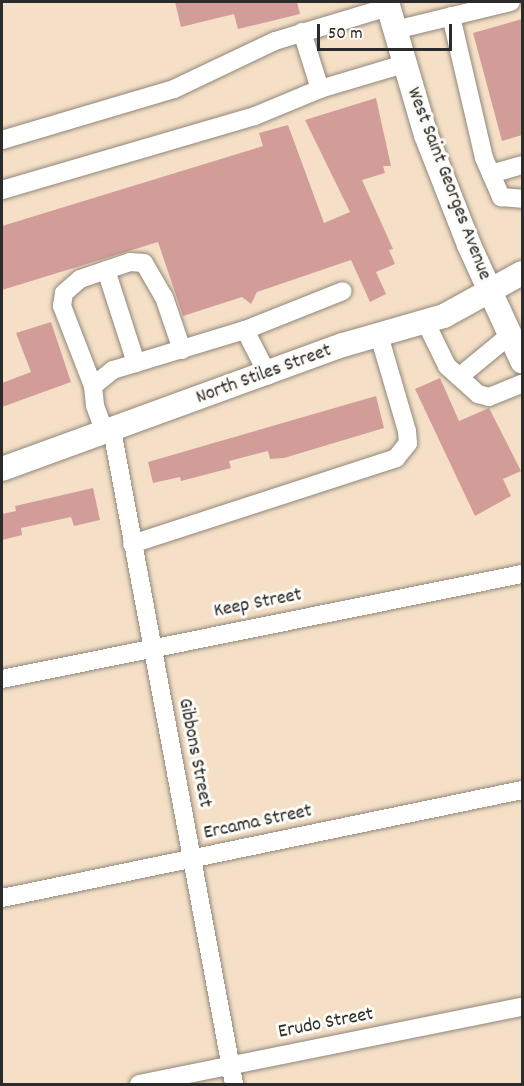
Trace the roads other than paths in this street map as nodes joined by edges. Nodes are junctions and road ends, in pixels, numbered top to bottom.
1 (510, 2) edge
2 (388, 4) edge
3 (456, 15) junction
4 (394, 30) junction
5 (302, 32) junction
6 (404, 64) junction
7 (320, 89) junction
8 (2, 140) edge
9 (522, 165) edge
10 (491, 174) junction
11 (2, 190) edge
12 (522, 199) edge
13 (106, 270) junction
14 (522, 273) edge
15 (343, 291) dead end
16 (491, 292) junction
17 (425, 321) junction
18 (245, 330) junction
19 (379, 335) junction
20 (182, 350) junction
21 (518, 350) edge
22 (136, 363) junction
23 (268, 375) junction
24 (459, 377) junction
25 (522, 384) edge
26 (93, 386) junction
27 (108, 432) junction
28 (2, 469) edge
29 (132, 544) junction
30 (522, 574) edge
31 (151, 648) junction
32 (2, 679) edge
33 (522, 790) edge
34 (191, 859) junction
35 (2, 898) edge
36 (522, 1007) edge
37 (230, 1066) junction
38 (139, 1084) edge
39 (234, 1084) edge

1 - 3 street
2 - 4 main road, West Saint Georges Avenue
2 - 5 street
3 - 4 street
3 - 10 street
4 - 6 main road, West Saint Georges Avenue
5 - 7 street
5 - 8 street
6 - 7 street
6 - 16 main road, West Saint Georges Avenue
7 - 11 street
9 - 10 street
10 - 12 street
13 - 20 street, Gibbons Street
13 - 22 street
13 - 26 street, Gibbons Street
14 - 16 main road, North Stiles Street
15 - 18 street
16 - 17 main road, North Stiles Street
16 - 21 main road, West Saint Georges Avenue
17 - 19 main road, North Stiles Street
17 - 24 street
18 - 20 street
18 - 23 street
19 - 23 main road, North Stiles Street
19 - 29 street
20 - 22 street
21 - 24 street
22 - 26 street
23 - 27 main road, North Stiles Street
24 - 25 street
26 - 27 street, Gibbons Street
27 - 28 main road, North Stiles Street
27 - 29 street, Gibbons Street
29 - 31 street, Gibbons Street
30 - 31 street, Keep Street
31 - 32 street, Keep Street
31 - 34 street, Gibbons Street
33 - 34 street, Ercama Street
34 - 35 street, Ercama Street
34 - 37 street, Gibbons Street
36 - 37 street, Erudo Street
37 - 38 street, Erudo Street
37 - 39 street, Gibbons Street

